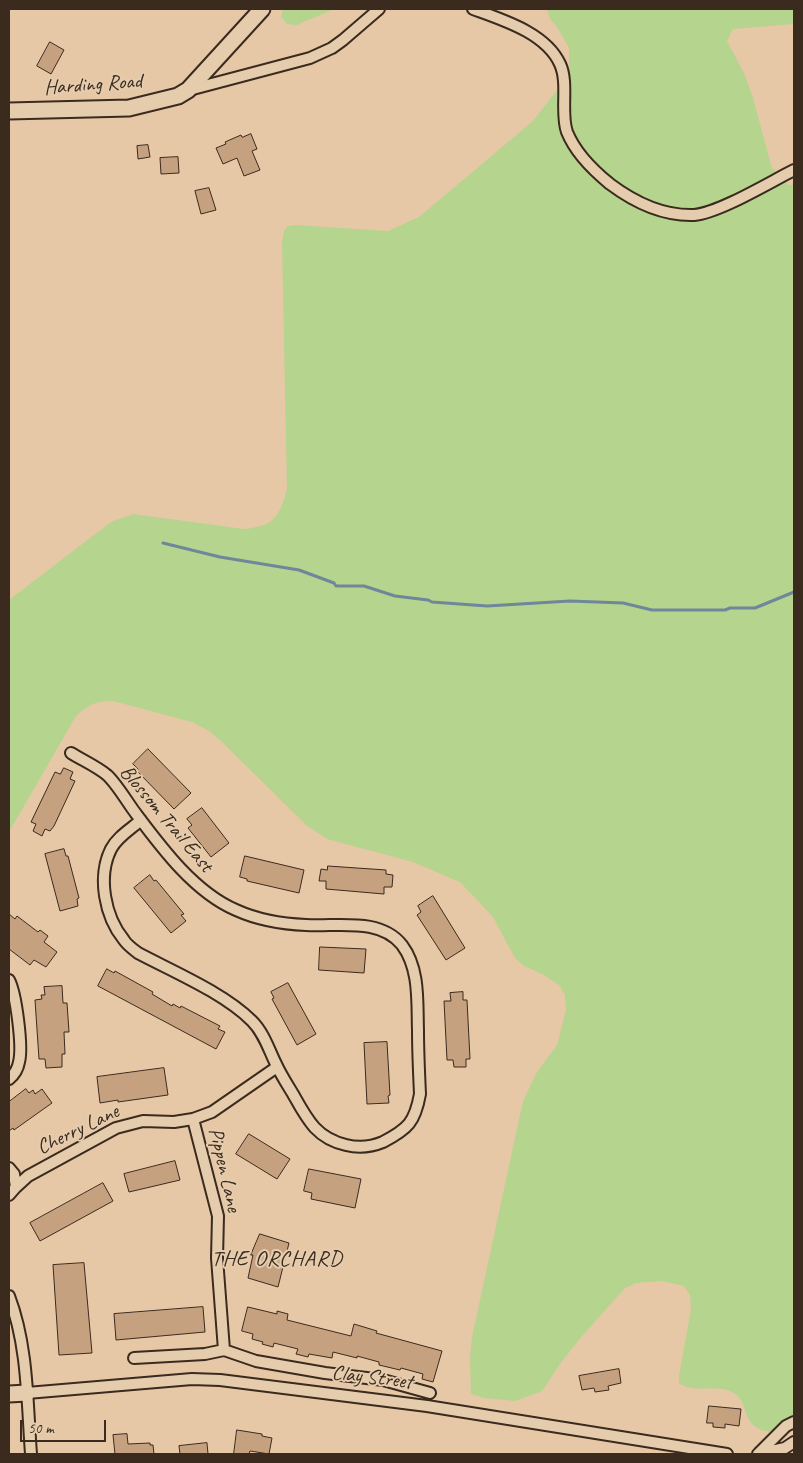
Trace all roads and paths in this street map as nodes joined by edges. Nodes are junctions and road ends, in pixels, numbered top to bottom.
1 (262, 9) edge
2 (379, 9) edge
3 (473, 9) edge
4 (188, 90) junction
5 (9, 111) edge
6 (794, 170) edge
7 (71, 753) dead end
8 (141, 820) junction
9 (10, 984) edge
10 (277, 1067) junction
11 (9, 1079) edge
12 (193, 1120) junction
13 (9, 1168) edge
14 (12, 1185) edge
15 (9, 1195) edge
16 (9, 1296) edge
17 (224, 1350) junction
18 (134, 1358) dead end
19 (27, 1393) junction
20 (9, 1394) edge
21 (430, 1394) dead end
22 (794, 1422) edge
23 (794, 1442) edge
24 (31, 1454) edge
25 (727, 1454) edge
26 (757, 1454) edge

1 - 4 main road, Harding Road
2 - 4 street
3 - 6 street
4 - 5 main road, Harding Road
7 - 8 street, Blossom Trail East
8 - 10 street, Blossom Trail East
8 - 10 street, Blossom Trail East
9 - 11 street
10 - 12 street, Cherry Lane
12 - 14 street, Cherry Lane
12 - 17 street, Pippen Lane
13 - 14 street
14 - 15 street, Cherry Lane
16 - 19 street
17 - 18 street
17 - 21 street
19 - 20 main road, Clay Street
19 - 24 street
19 - 25 street, Clay Street
22 - 26 street
23 - 26 street

